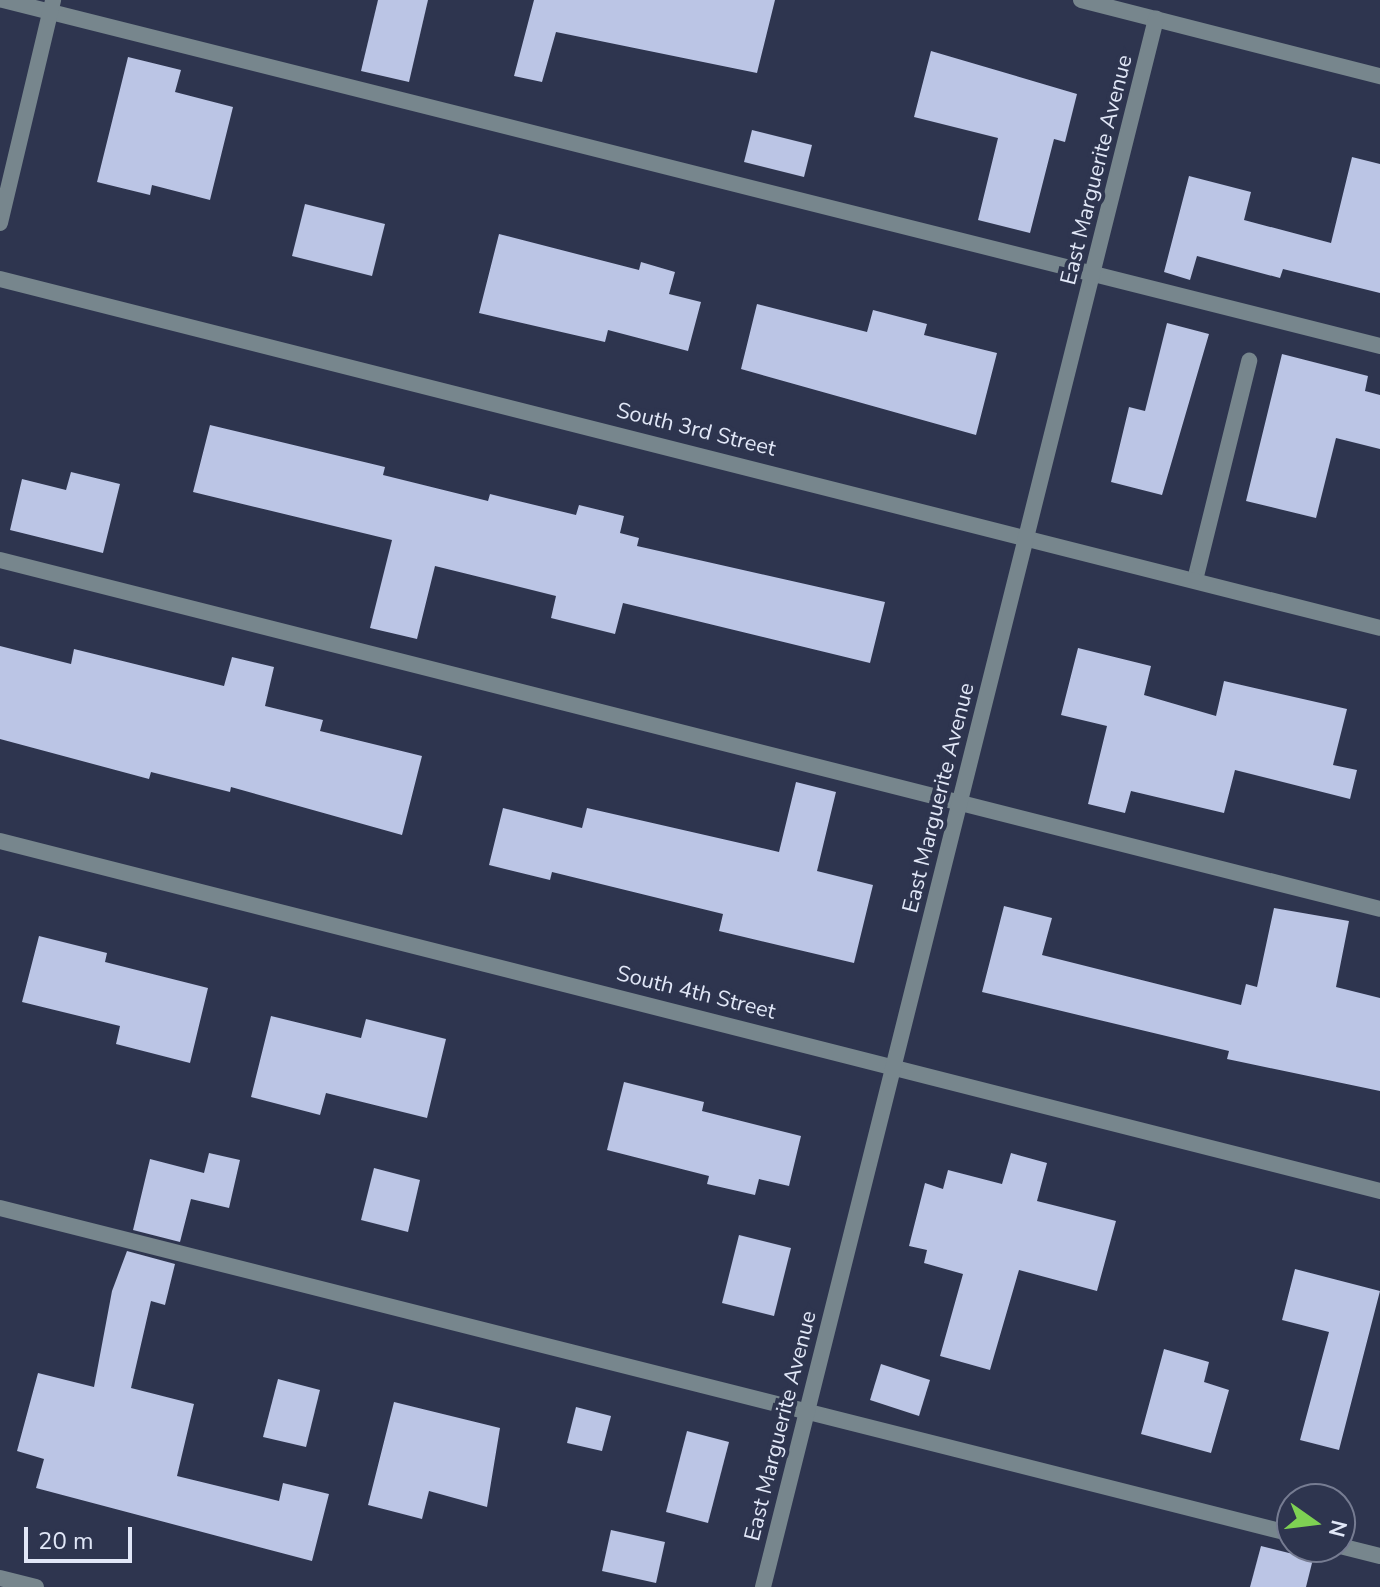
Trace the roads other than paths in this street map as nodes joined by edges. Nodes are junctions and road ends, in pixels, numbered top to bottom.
1 (3, 0) edge
2 (1081, 0) edge
3 (52, 6) edge
4 (1156, 19) junction
5 (1380, 76) edge
6 (0, 223) edge
7 (1095, 274) junction
8 (0, 279) edge
9 (1380, 346) edge
10 (1249, 361) dead end
11 (1027, 536) junction
12 (0, 560) edge
13 (1195, 580) junction
14 (1380, 628) edge
15 (960, 803) junction
16 (0, 841) edge
17 (1380, 909) edge
18 (895, 1065) junction
19 (1380, 1191) edge
20 (0, 1208) edge
21 (808, 1410) junction
22 (1276, 1530) edge
23 (1356, 1550) edge
24 (1380, 1556) edge
25 (0, 1578) edge
26 (36, 1587) edge
27 (763, 1587) edge

1 - 3 street
2 - 4 street
3 - 6 street
3 - 7 street
4 - 5 street
4 - 7 street, East Marguerite Avenue
7 - 9 street
7 - 11 street, East Marguerite Avenue
8 - 11 street, South 3rd Street
10 - 13 street
11 - 13 street, South 3rd Street
11 - 15 street, East Marguerite Avenue
12 - 15 street
13 - 14 street, South 3rd Street
15 - 17 street
15 - 18 street, East Marguerite Avenue
16 - 18 street, South 4th Street
18 - 19 street, South 4th Street
18 - 21 street, East Marguerite Avenue
20 - 21 street
21 - 22 street
21 - 27 street, East Marguerite Avenue
23 - 24 street
25 - 26 street

